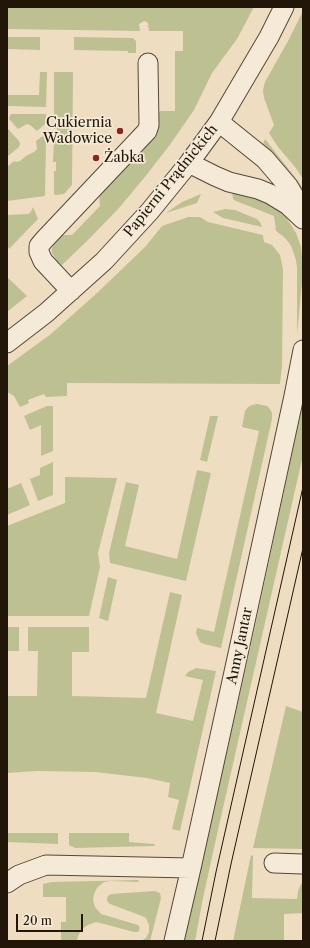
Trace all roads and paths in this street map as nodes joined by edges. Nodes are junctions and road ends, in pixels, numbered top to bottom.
1 (284, 7) edge
2 (148, 63) dead end
3 (219, 122) junction
4 (189, 163) junction
5 (303, 214) edge
6 (303, 219) edge
7 (71, 291) junction
8 (7, 343) edge
9 (303, 350) edge
10 (274, 863) dead end
11 (303, 864) edge
12 (191, 868) junction
13 (7, 883) edge
14 (174, 941) edge

1 - 3 street, Papierni Prądnickich
2 - 7 street
3 - 4 street, Papierni Prądnickich
3 - 5 street
4 - 6 street
4 - 7 street, Papierni Prądnickich
7 - 8 street, Papierni Prądnickich
9 - 12 street, Anny Jantar
10 - 11 street
12 - 13 street
12 - 14 street, Anny Jantar

